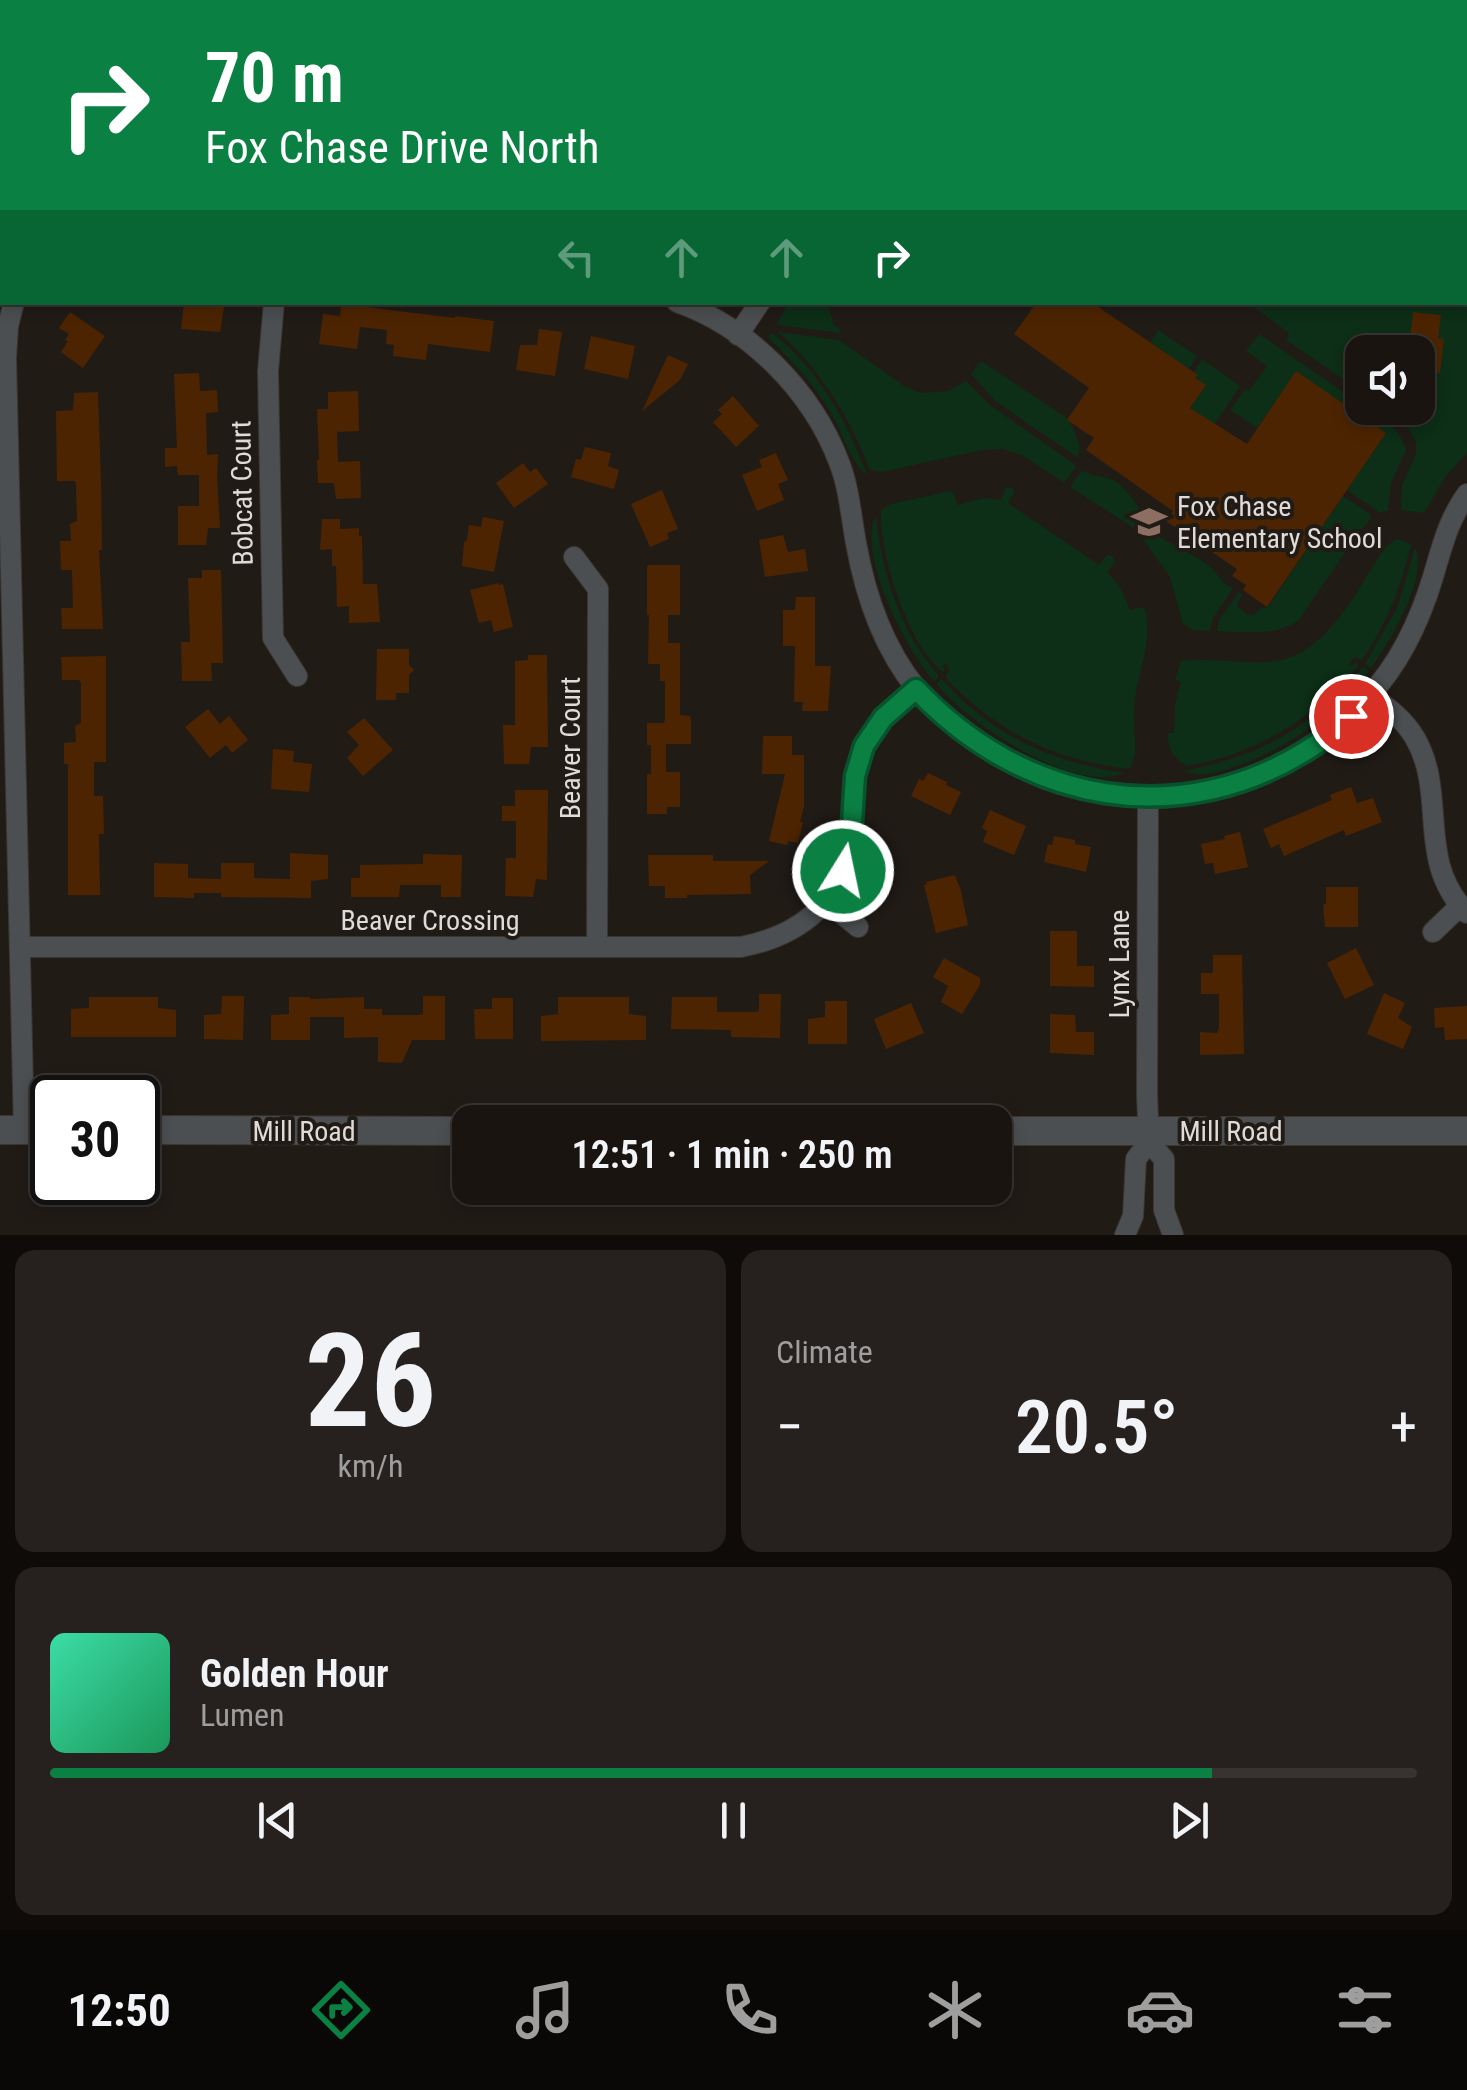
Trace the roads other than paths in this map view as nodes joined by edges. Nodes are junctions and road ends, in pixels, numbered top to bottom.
1 (446, 0) edge
2 (454, 0) edge
3 (13, 305) edge
4 (274, 305) edge
5 (683, 305) edge
6 (758, 305) edge
7 (738, 335) junction
8 (1467, 494) edge
9 (574, 557) dead end
10 (297, 676) dead end
11 (916, 689) junction
12 (1370, 695) junction
13 (1148, 797) junction
14 (826, 901) junction
15 (1463, 909) edge
16 (858, 927) dead end
17 (1433, 932) dead end
18 (20, 947) junction
19 (597, 947) junction
20 (12, 1130) edge
21 (160, 1130) edge
22 (452, 1131) edge
23 (1012, 1132) edge
24 (1467, 1132) edge
25 (1149, 1136) junction
26 (1125, 1235) edge
27 (1173, 1235) edge

1 - 2 street
3 - 18 street
4 - 10 street, Bobcat Court
5 - 7 street
6 - 7 street
7 - 11 street
8 - 12 street
9 - 19 street, Beaver Court
11 - 13 street
11 - 14 street, Beaver Crossing
12 - 13 street
12 - 15 street
13 - 25 street, Lynx Lane
14 - 16 street
14 - 19 street, Beaver Crossing
15 - 17 street
18 - 19 street, Beaver Crossing
18 - 20 street
21 - 22 street, Mill Road
23 - 25 street, Mill Road
24 - 25 street, Mill Road
25 - 26 street
25 - 27 street

